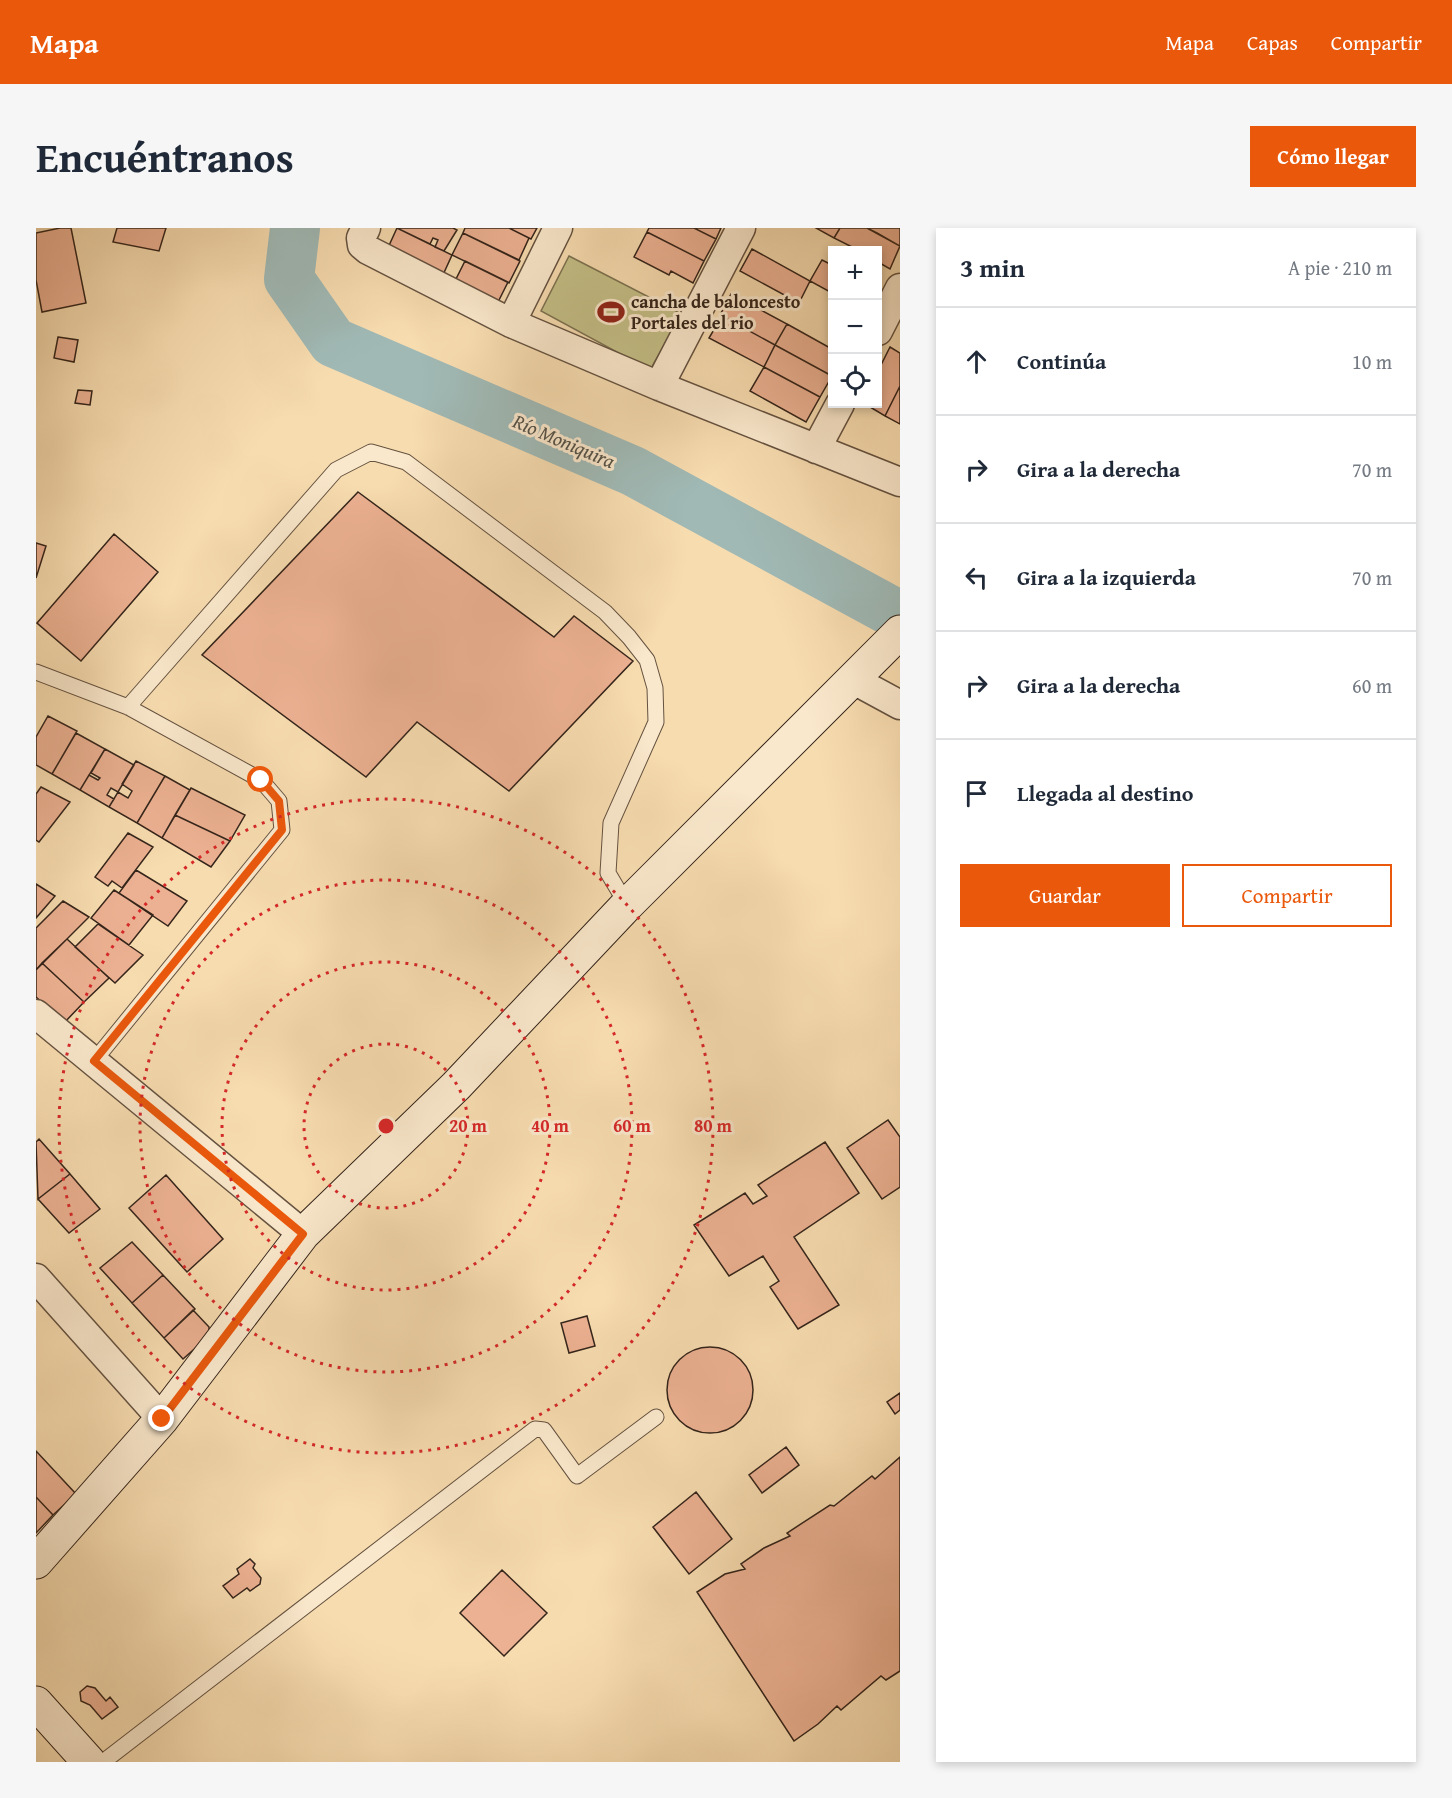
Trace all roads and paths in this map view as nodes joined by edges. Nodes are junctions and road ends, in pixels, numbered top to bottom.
1 (366, 228) edge
2 (558, 228) edge
3 (741, 228) edge
4 (900, 288) edge
5 (511, 323) junction
6 (882, 323) edge
7 (659, 386) junction
8 (838, 408) edge
9 (816, 449) junction
10 (900, 482) edge
11 (900, 632) edge
12 (36, 672) edge
13 (852, 679) junction
14 (900, 705) edge
15 (128, 707) junction
16 (627, 905) junction
17 (36, 1014) edge
18 (94, 1061) junction
19 (303, 1234) junction
20 (36, 1278) edge
21 (656, 1417) dead end
22 (162, 1419) junction
23 (36, 1562) edge
24 (36, 1703) edge
25 (89, 1762) edge
26 (103, 1762) edge

1 - 5 street
2 - 5 street
3 - 7 street
4 - 6 street
5 - 7 street
7 - 9 street
8 - 9 street
9 - 10 street
11 - 13 main road
12 - 15 lane
13 - 14 street
13 - 16 main road
15 - 16 lane
15 - 18 lane
16 - 19 main road
17 - 18 street
18 - 19 street
19 - 22 main road
20 - 22 street
21 - 26 lane
22 - 23 main road
24 - 25 main road

